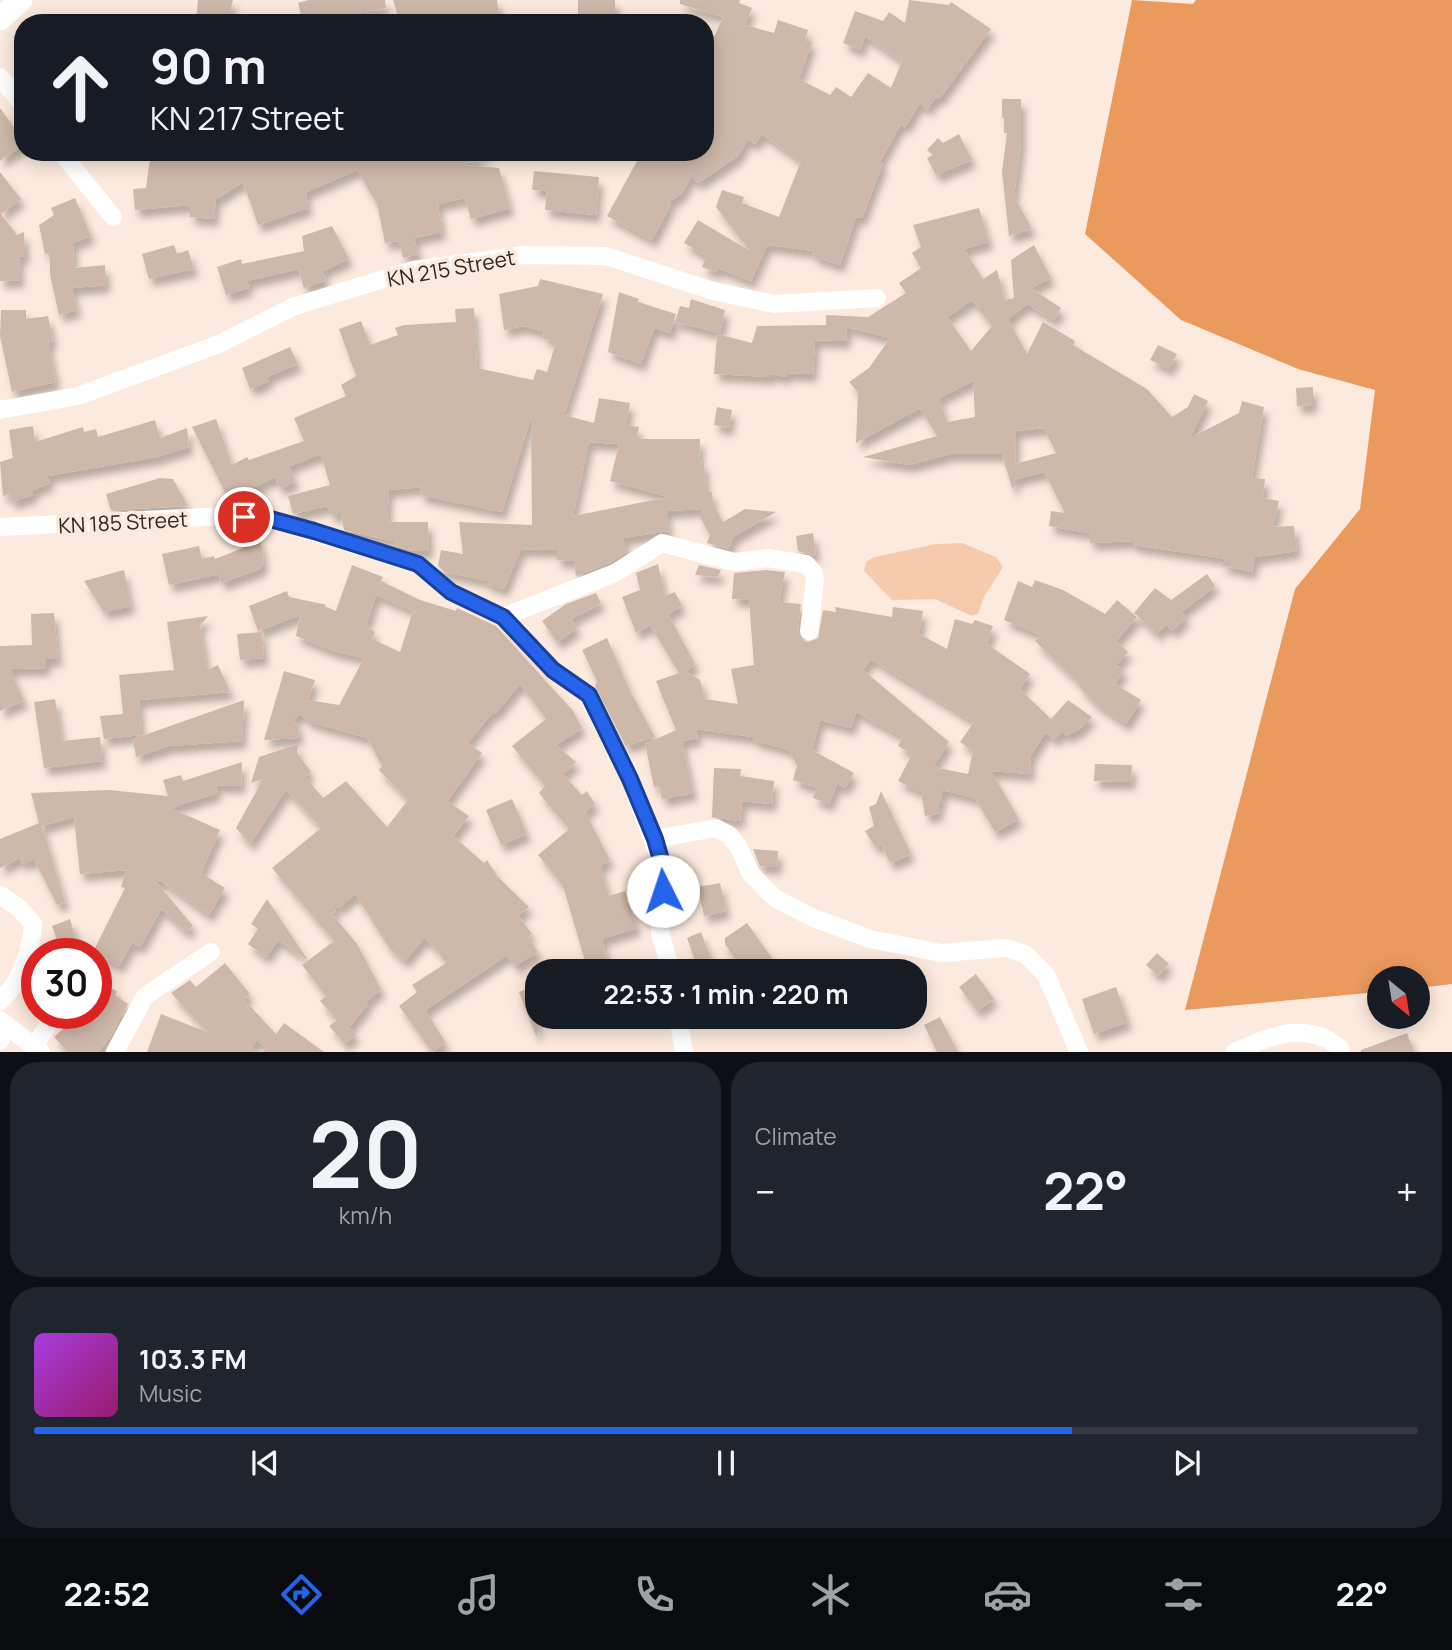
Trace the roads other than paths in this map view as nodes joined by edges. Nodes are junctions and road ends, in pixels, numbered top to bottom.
1 (21, 0) edge
2 (0, 19) edge
3 (0, 76) edge
4 (14, 94) edge
5 (68, 161) edge
6 (113, 217) dead end
7 (877, 298) dead end
8 (0, 410) edge
9 (0, 527) edge
10 (503, 617) junction
11 (809, 631) dead end
12 (655, 839) junction
13 (0, 895) edge
14 (211, 952) dead end
15 (668, 959) edge
16 (0, 1001) edge
17 (2, 1028) edge
18 (47, 1029) edge
19 (680, 1029) edge
20 (1340, 1048) dead end
21 (38, 1049) edge
22 (115, 1052) edge
23 (684, 1052) edge
24 (1079, 1052) edge
25 (1235, 1052) edge

1 - 2 street
3 - 4 street
5 - 6 street
7 - 8 street, KN 215 Street
9 - 10 street, KN 185 Street
10 - 11 street
10 - 12 street
12 - 15 street
12 - 24 street
13 - 16 street
14 - 22 street
17 - 21 street
18 - 21 street
19 - 23 street
20 - 25 street

